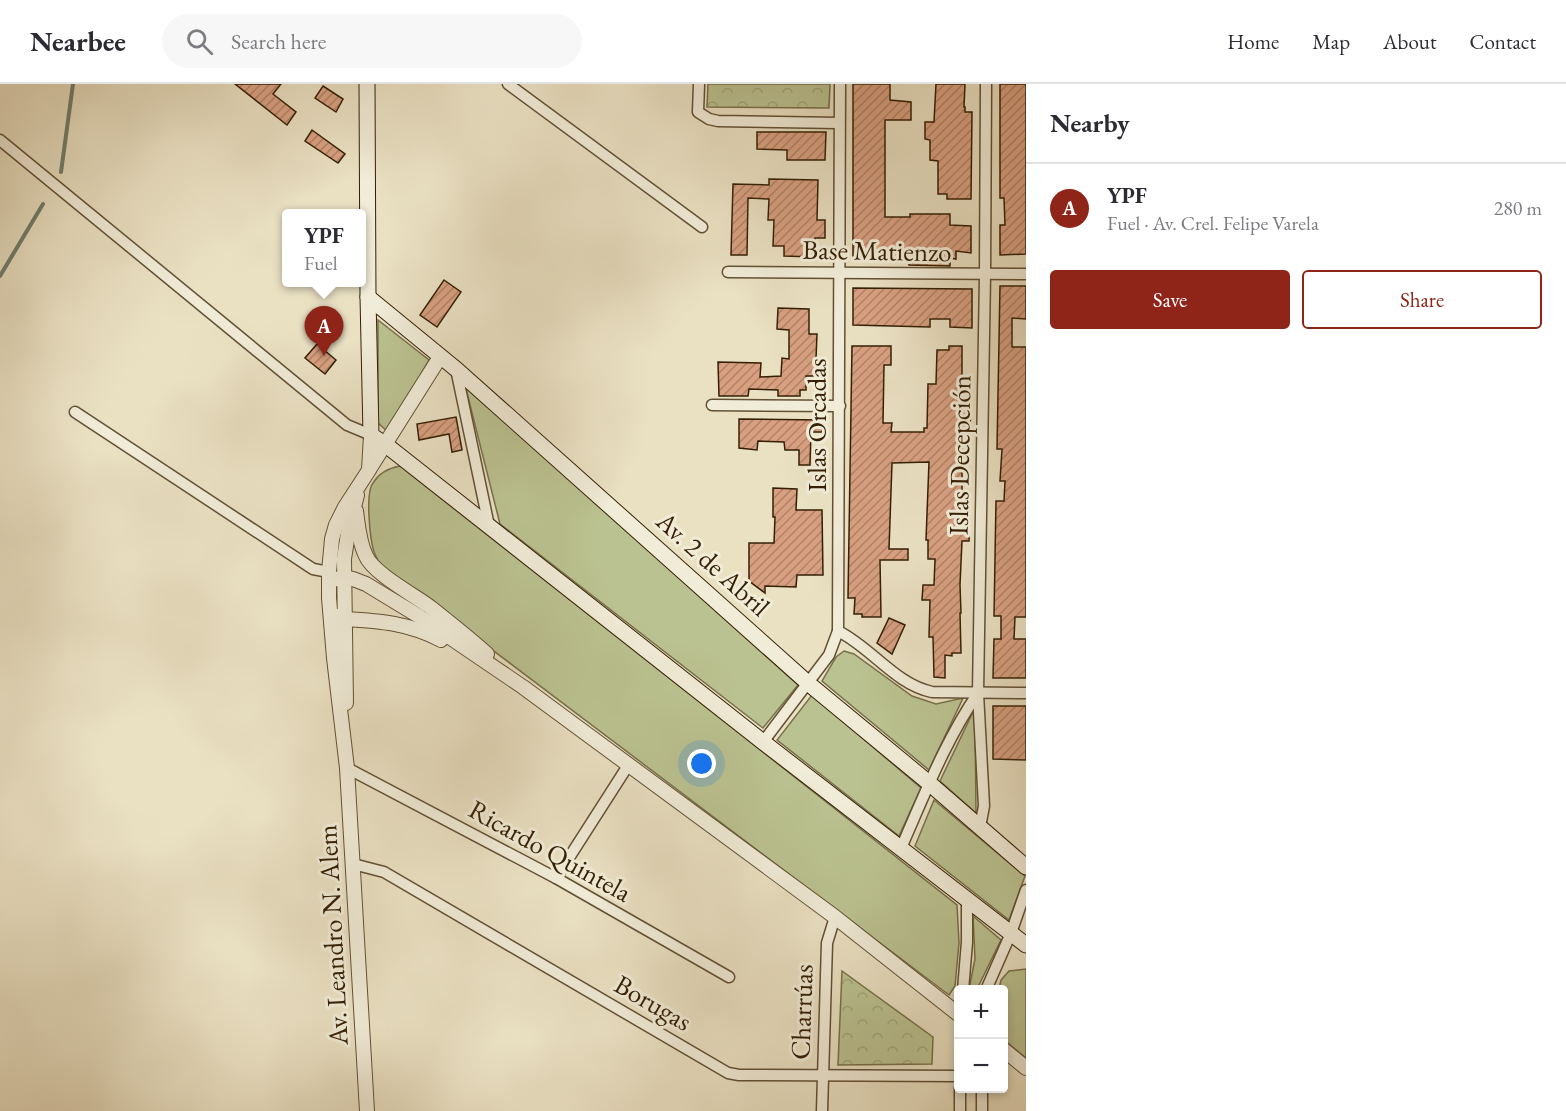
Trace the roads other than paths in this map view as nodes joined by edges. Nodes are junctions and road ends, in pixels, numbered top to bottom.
1 (367, 84) edge
2 (508, 84) edge
3 (699, 84) edge
4 (840, 84) edge
5 (986, 84) edge
6 (839, 123) junction
7 (0, 140) edge
8 (702, 227) dead end
9 (728, 272) dead end
10 (840, 274) junction
11 (1026, 274) edge
12 (986, 275) junction
13 (368, 297) junction
14 (441, 357) junction
15 (456, 369) junction
16 (712, 405) dead end
17 (840, 406) junction
18 (75, 412) dead end
19 (371, 435) junction
20 (386, 445) junction
21 (369, 470) junction
22 (359, 486) junction
23 (355, 503) junction
24 (489, 526) junction
25 (344, 577) junction
26 (329, 583) junction
27 (345, 619) junction
28 (838, 631) junction
29 (506, 675) junction
30 (809, 684) junction
31 (524, 687) junction
32 (978, 693) junction
33 (1026, 693) edge
34 (763, 742) junction
35 (346, 762) junction
36 (629, 764) junction
37 (929, 783) junction
38 (980, 827) junction
39 (902, 849) junction
40 (353, 864) junction
41 (1026, 867) edge
42 (556, 878) junction
43 (1026, 890) edge
44 (967, 900) junction
45 (835, 917) junction
46 (1011, 933) junction
47 (1026, 945) edge
48 (729, 977) dead end
49 (963, 985) edge
50 (988, 985) edge
51 (954, 1011) edge
52 (1008, 1053) edge
53 (1026, 1068) edge
54 (822, 1075) junction
55 (954, 1076) edge
56 (960, 1093) edge
57 (982, 1093) edge
58 (367, 1111) edge
59 (822, 1111) edge
60 (960, 1111) edge
61 (982, 1111) edge

1 - 13 main road
2 - 8 street
3 - 6 street
4 - 6 street, Islas Orcadas
5 - 12 street, Islas Decepción
6 - 10 street, Islas Orcadas
7 - 19 street
9 - 10 street, Base Matienzo
10 - 12 street, Base Matienzo
10 - 17 street, Islas Orcadas
11 - 12 street, Base Matienzo
12 - 32 street, Islas Decepción
13 - 14 main road, Av. 2 de Abril
13 - 19 main road
14 - 15 main road, Av. 2 de Abril
14 - 20 street
15 - 24 street
15 - 30 main road, Av. 2 de Abril
16 - 17 street
17 - 28 street, Islas Orcadas
18 - 26 street
19 - 20 main road
19 - 21 street
20 - 21 street
20 - 24 main road
21 - 22 street
22 - 23 street
22 - 26 street
23 - 25 street
23 - 29 street
24 - 34 main road
25 - 26 street
25 - 27 street
25 - 29 street
26 - 27 street
26 - 35 street
27 - 31 street
27 - 35 street
28 - 30 street, Islas Orcadas
28 - 32 street
29 - 31 street
30 - 34 street, Islas Orcadas
30 - 37 main road, Av. 2 de Abril
31 - 36 street
32 - 33 street
32 - 37 street
32 - 38 street, Islas Decepción
34 - 39 main road
35 - 40 street, Av. Leandro N. Alem
35 - 42 street, Ricardo Quintela
36 - 42 street
36 - 45 street
37 - 38 main road, Av. 2 de Abril
37 - 39 street
38 - 41 main road, Av. 2 de Abril
39 - 44 main road
40 - 54 street, Borugas
40 - 58 street, Av. Leandro N. Alem
42 - 48 street, Ricardo Quintela
43 - 46 street
44 - 46 main road
44 - 49 street
45 - 51 street
45 - 54 street, Charrúas
46 - 47 main road
46 - 50 street
52 - 53 street
54 - 55 street, Borugas
54 - 59 street, Charrúas
56 - 60 street
57 - 61 street

